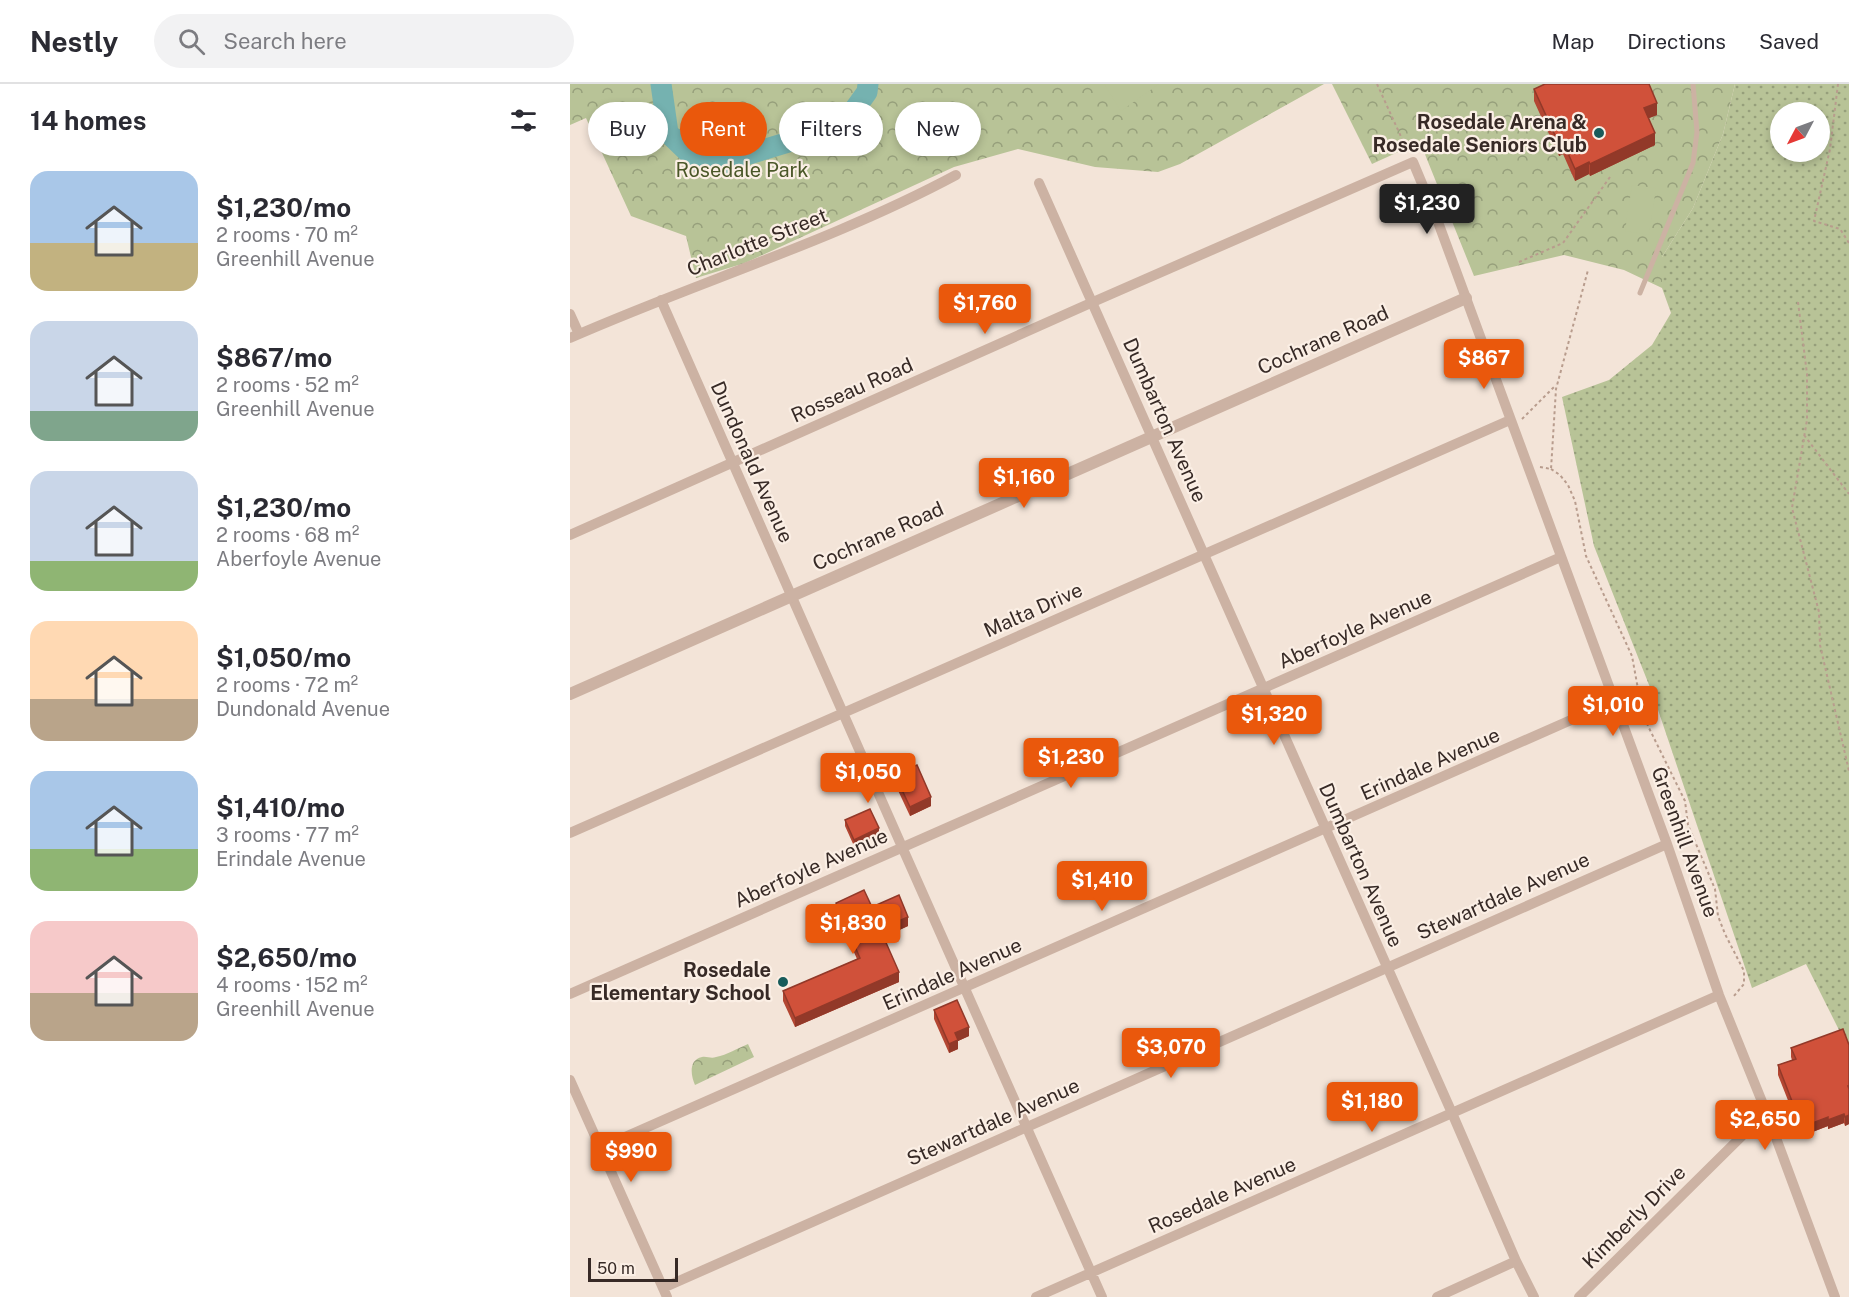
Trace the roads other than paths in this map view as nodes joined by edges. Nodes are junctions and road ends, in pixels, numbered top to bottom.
1 (1693, 84) edge
2 (1413, 162) joint
3 (956, 175) dead end
4 (1039, 183) dead end
5 (1640, 293) dead end
6 (1466, 298) junction
7 (661, 300) junction
8 (1093, 302) junction
9 (570, 314) edge
10 (574, 336) edge
11 (1516, 419) junction
12 (1153, 435) junction
13 (733, 463) junction
14 (570, 535) edge
15 (1205, 554) junction
16 (1561, 557) junction
17 (792, 595) junction
18 (1264, 689) junction
19 (570, 694) edge
20 (1614, 701) junction
21 (842, 714) junction
22 (1326, 830) junction
23 (570, 833) edge
24 (1667, 844) junction
25 (904, 848) junction
26 (1386, 968) junction
27 (965, 988) junction
28 (570, 994) edge
29 (1719, 995) junction
30 (570, 1080) edge
31 (1452, 1113) junction
32 (1769, 1119) junction
33 (1027, 1127) junction
34 (600, 1148) junction
35 (1516, 1261) junction
36 (1091, 1273) junction
37 (665, 1292) edge
38 (1036, 1297) edge
39 (1102, 1297) edge
40 (1437, 1297) edge
41 (1534, 1297) edge
42 (1580, 1297) edge
43 (1835, 1297) edge

1 - 5 lane
2 - 6 street, Greenhill Avenue
2 - 8 street, Rosseau Road
3 - 7 street, Charlotte Street
4 - 8 street, Dumbarton Avenue
6 - 11 street, Greenhill Avenue
6 - 12 street, Cochrane Road
7 - 10 street, Charlotte Street
7 - 13 street, Dundonald Avenue
8 - 12 street, Dumbarton Avenue
8 - 13 street, Rosseau Road
9 - 10 street
11 - 15 street, Malta Drive
11 - 16 street, Greenhill Avenue
12 - 15 street, Dumbarton Avenue
12 - 17 street, Cochrane Road
13 - 14 street, Rosseau Road
13 - 17 street, Dundonald Avenue
15 - 18 street, Dumbarton Avenue
15 - 21 street, Malta Drive
16 - 18 street, Aberfoyle Avenue
16 - 20 street, Greenhill Avenue
17 - 19 street, Cochrane Road
17 - 21 street, Dundonald Avenue
18 - 22 street, Dumbarton Avenue
18 - 25 street, Aberfoyle Avenue
20 - 22 street, Erindale Avenue
20 - 24 street, Greenhill Avenue
21 - 23 street, Malta Drive
21 - 25 street, Dundonald Avenue
22 - 26 street, Dumbarton Avenue
22 - 27 street, Erindale Avenue
24 - 26 street, Stewartdale Avenue
24 - 29 street, Greenhill Avenue
25 - 27 street, Dundonald Avenue
25 - 28 street, Aberfoyle Avenue
26 - 31 street, Dumbarton Avenue
26 - 33 street, Stewartdale Avenue
27 - 33 street, Dundonald Avenue
27 - 34 street, Erindale Avenue
29 - 31 street, Rosedale Avenue
29 - 32 street, Greenhill Avenue
30 - 34 street
31 - 35 street, Dumbarton Avenue
31 - 36 street, Rosedale Avenue
32 - 42 street, Kimberly Drive
32 - 43 street, Greenhill Avenue
33 - 36 street, Dundonald Avenue
33 - 37 street, Stewartdale Avenue
34 - 37 street
35 - 40 street
35 - 41 street, Dumbarton Avenue
36 - 38 street, Rosedale Avenue
36 - 39 street, Dundonald Avenue

